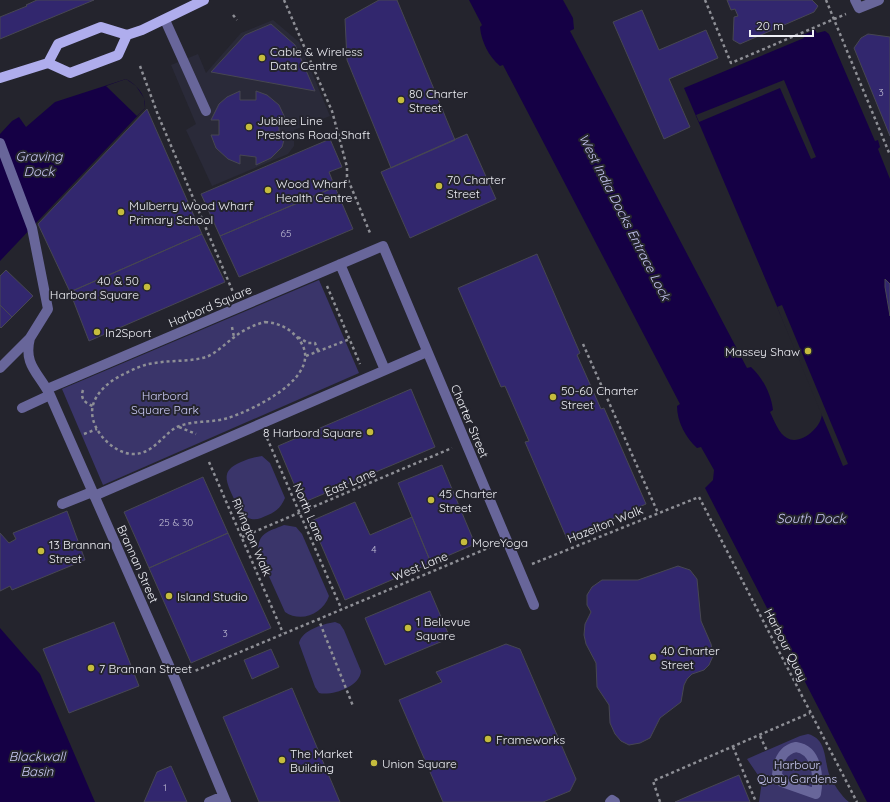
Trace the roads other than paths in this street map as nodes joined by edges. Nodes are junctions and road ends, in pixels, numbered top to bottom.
1 (204, 0) edge
2 (855, 0) edge
3 (879, 0) edge
4 (165, 20) junction
5 (127, 35) junction
6 (48, 63) junction
7 (0, 78) edge
8 (206, 111) dead end
9 (0, 143) edge
10 (383, 246) joint
11 (340, 264) junction
12 (30, 338) junction
13 (427, 352) junction
14 (0, 368) edge
15 (384, 370) junction
16 (48, 392) junction
17 (22, 408) dead end
18 (93, 494) junction
19 (62, 504) dead end
20 (534, 605) dead end
21 (816, 794) joint
22 (225, 799) edge
23 (209, 802) edge

1 - 4 main road
2 - 3 street
4 - 5 main road
4 - 8 street
5 - 6 main road
5 - 6 main road
6 - 7 main road
9 - 12 street
10 - 11 street, Harbord Square
10 - 13 street, Charter Street
11 - 15 street
11 - 16 street, Harbord Square
12 - 14 street
12 - 16 street, Brannan Street
13 - 15 street
13 - 20 street, Charter Street
15 - 18 street
16 - 17 street, Harbord Square
16 - 18 street, Brannan Street
18 - 19 street
18 - 22 street, Brannan Street
21 - 21 street
22 - 23 street

